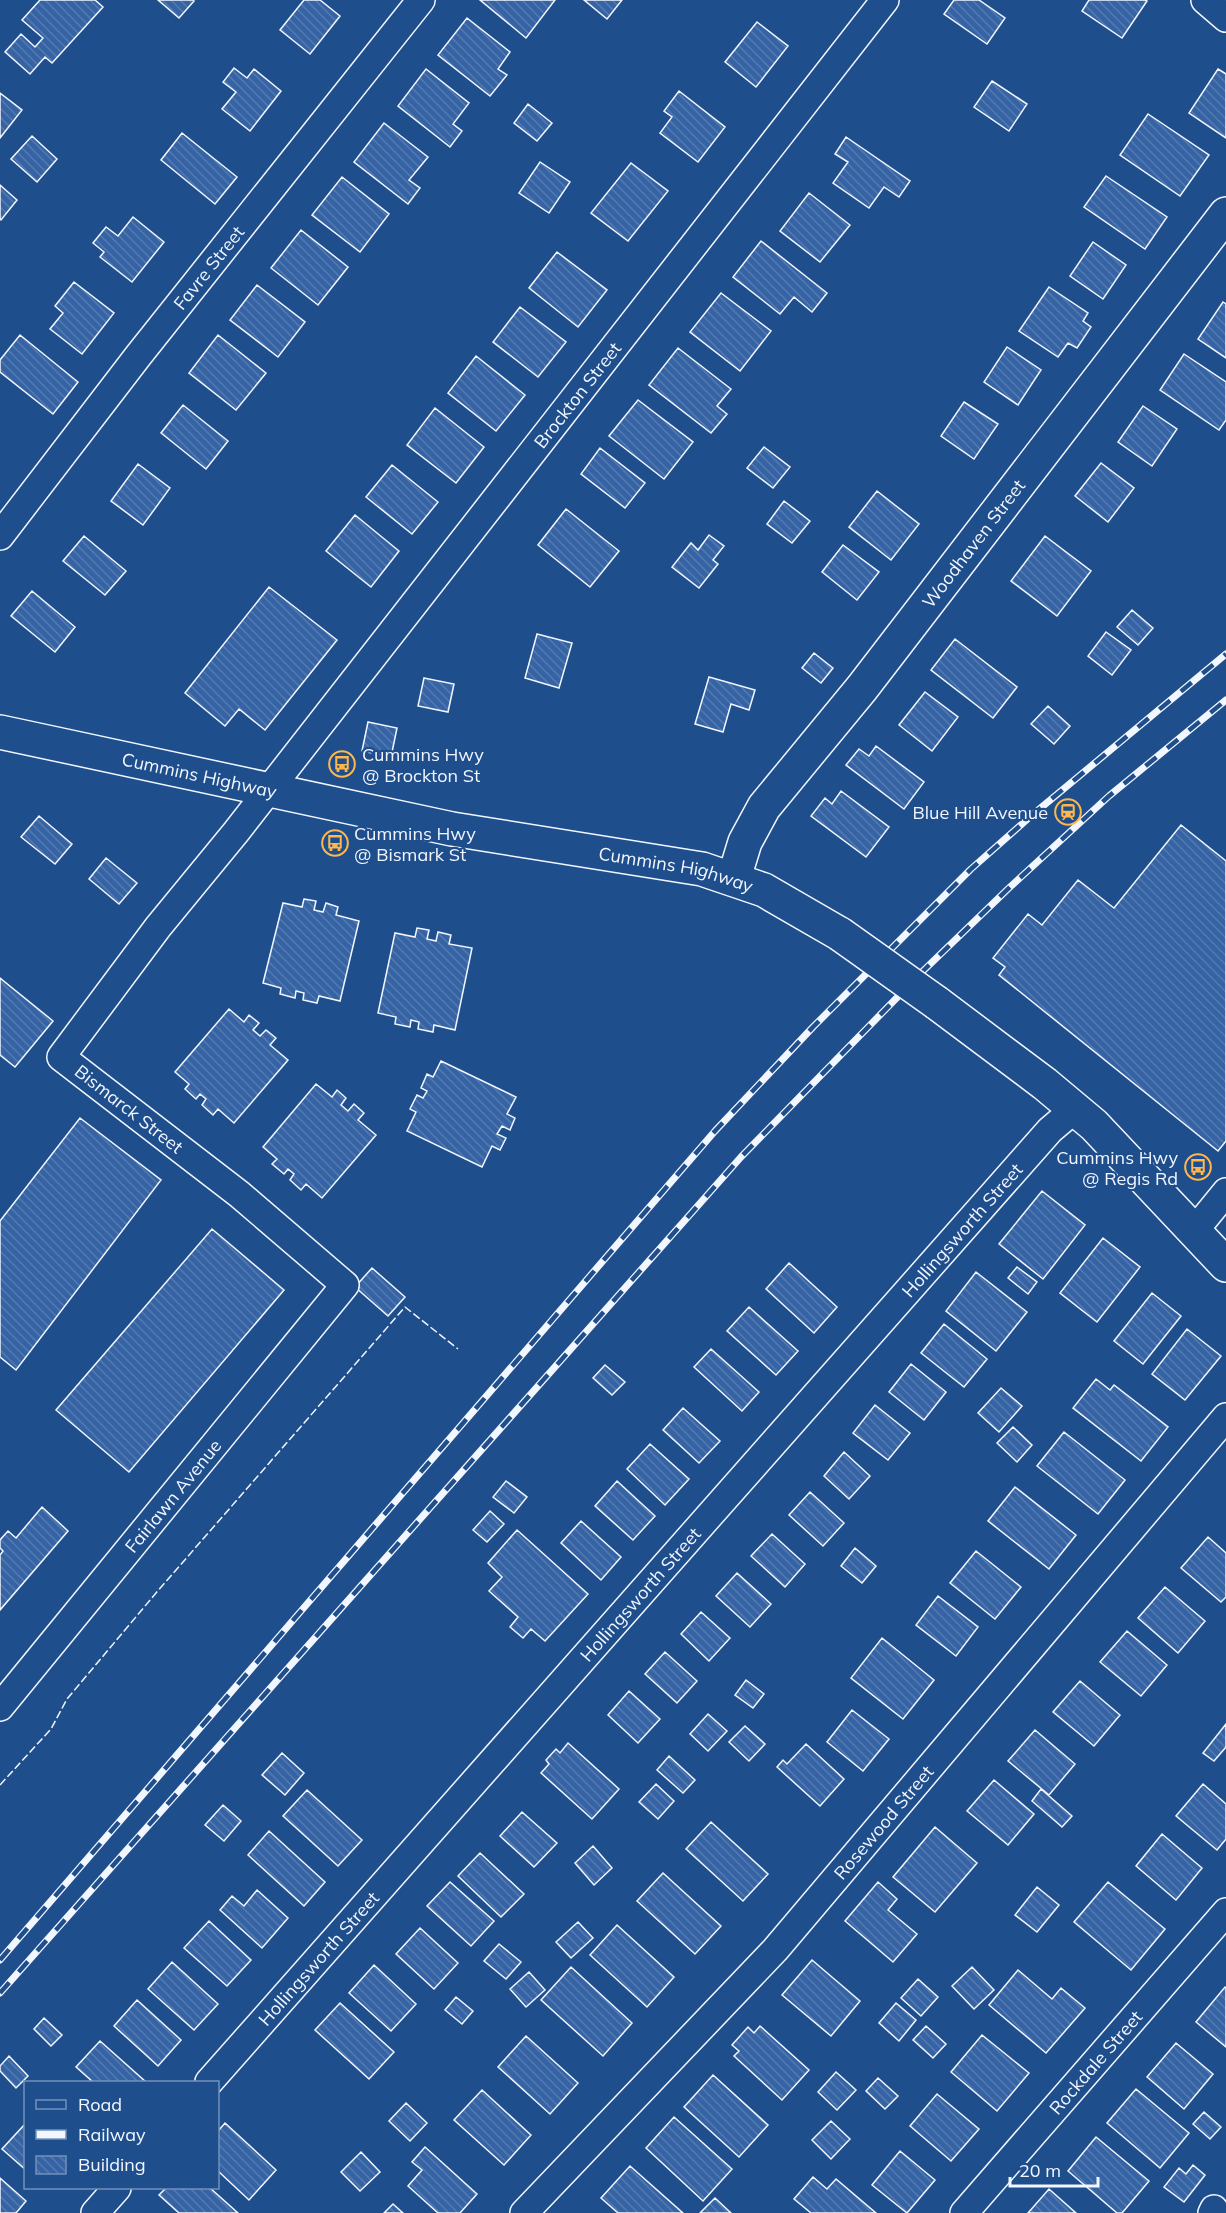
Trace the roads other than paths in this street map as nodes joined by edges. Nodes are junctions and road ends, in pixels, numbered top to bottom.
1 (421, 0) edge
2 (885, 0) edge
3 (1205, 0) edge
4 (1226, 18) edge
5 (1226, 214) edge
6 (0, 536) edge
7 (0, 732) edge
8 (267, 790) junction
9 (734, 878) junction
10 (1076, 1108) junction
11 (1226, 1192) edge
12 (1195, 1230) junction
13 (1226, 1265) edge
14 (345, 1285) joint
15 (1226, 1417) edge
16 (0, 1707) edge
17 (1226, 1912) edge
18 (210, 2081) edge
19 (115, 2189) edge
20 (974, 2210) edge
21 (95, 2213) edge
22 (524, 2213) edge

1 - 6 street, Favre Street
2 - 8 street, Brockton Street
3 - 4 street
5 - 9 main road, Woodhaven Street
7 - 8 main road, Cummins Highway
8 - 9 main road, Cummins Highway
8 - 14 street, Bismarck Street
9 - 10 main road, Cummins Highway, bridge
10 - 12 main road, Cummins Highway
10 - 18 street, Hollingsworth Street
11 - 12 street
12 - 13 main road, Cummins Highway
14 - 16 street, Fairlawn Avenue
15 - 22 street, Rosewood Street
17 - 20 street, Rockdale Street
19 - 21 street

